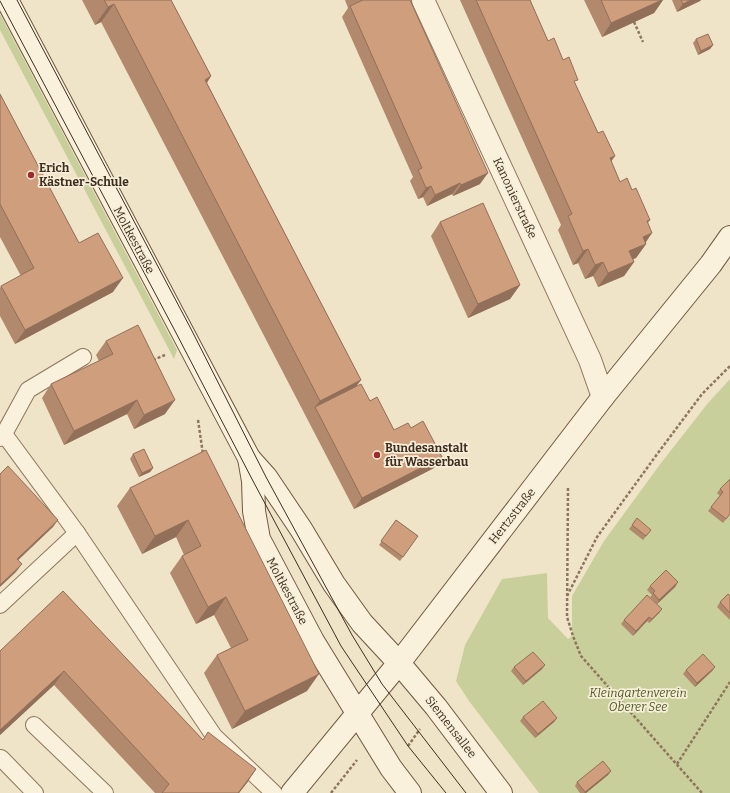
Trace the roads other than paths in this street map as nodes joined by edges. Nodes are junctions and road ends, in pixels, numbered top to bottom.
1 (7, 0) edge
2 (423, 0) edge
3 (730, 237) edge
4 (83, 357) dead end
5 (604, 397) junction
6 (2, 436) edge
7 (249, 458) junction
8 (77, 533) junction
9 (0, 605) edge
10 (398, 663) junction
11 (357, 713) junction
12 (34, 726) dead end
13 (1, 758) dead end
14 (35, 793) edge
15 (105, 793) edge
16 (274, 793) edge
17 (292, 793) edge
18 (410, 793) edge
19 (501, 793) edge

1 - 7 main road, Moltkestraße
2 - 5 main road, Kanonierstraße
3 - 5 main road, Hertzstraße
4 - 6 lane
5 - 10 main road, Hertzstraße
6 - 8 lane
7 - 10 main road, Moltkestraße
7 - 11 main road, Moltkestraße
8 - 9 lane
8 - 16 lane
10 - 11 main road, Hertzstraße
10 - 19 main road, Siemensallee
11 - 17 main road, Hertzstraße
11 - 18 main road
12 - 15 lane
13 - 14 lane

